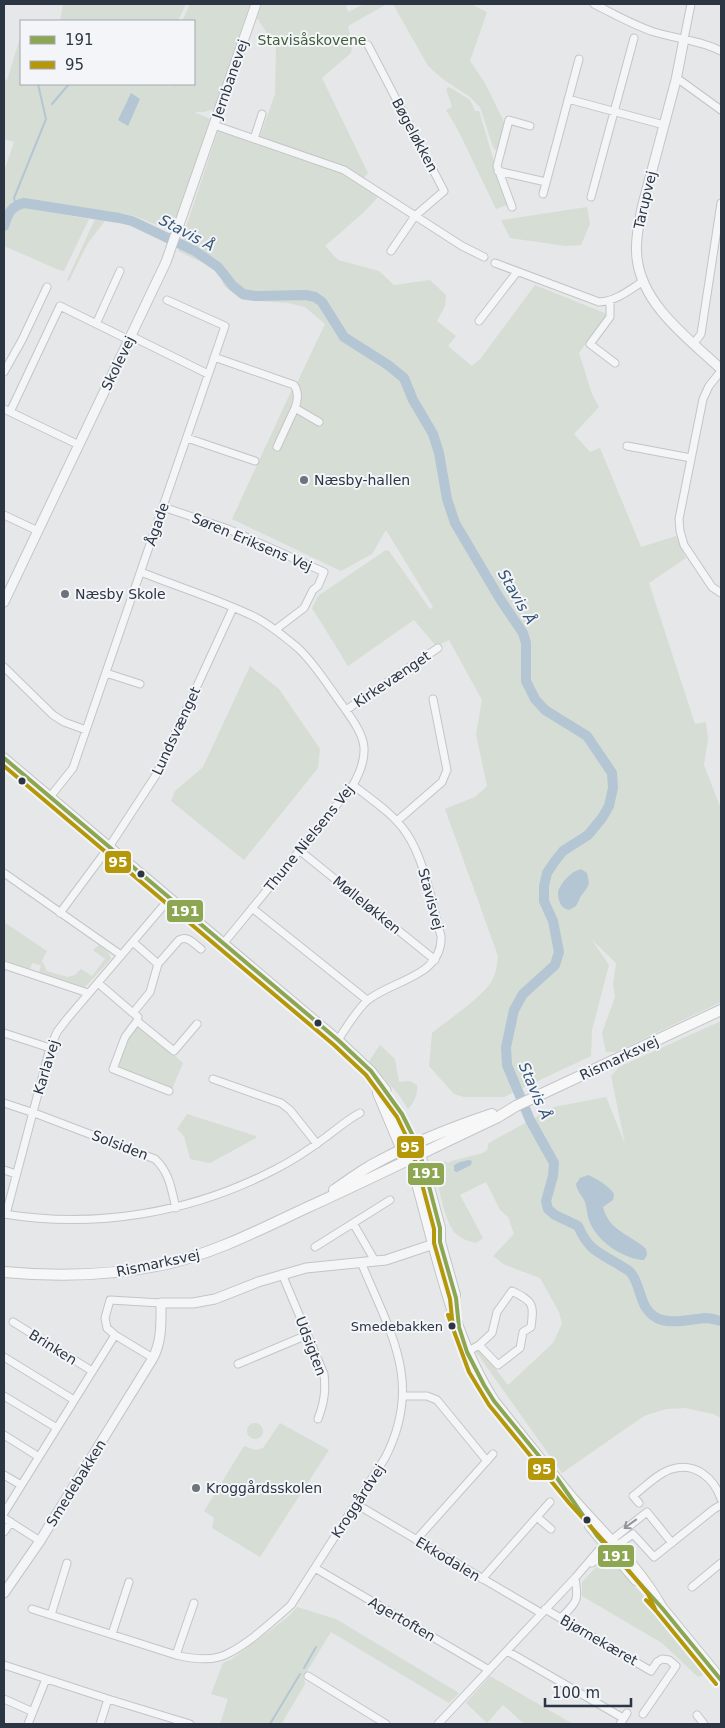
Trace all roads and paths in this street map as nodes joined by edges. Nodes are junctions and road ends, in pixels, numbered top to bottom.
1 (256, 4) edge
2 (594, 4) edge
3 (691, 4) edge
4 (634, 38) dead end
5 (684, 39) junction
6 (368, 45) dead end
7 (721, 51) edge
8 (579, 58) dead end
9 (676, 80) junction
10 (568, 100) junction
11 (721, 110) edge
12 (614, 112) junction
13 (262, 114) dead end
14 (214, 125) junction
15 (664, 125) junction
16 (530, 126) dead end
17 (254, 139) junction
18 (498, 171) junction
19 (546, 182) junction
20 (543, 194) dead end
21 (591, 197) dead end
22 (721, 203) edge
23 (512, 207) dead end
24 (416, 216) junction
25 (396, 248) dead end
26 (484, 257) dead end
27 (496, 263) dead end
28 (120, 271) dead end
29 (517, 272) junction
30 (642, 282) junction
31 (47, 287) dead end
32 (167, 300) dead end
33 (610, 301) junction
34 (479, 321) dead end
35 (96, 324) junction
36 (130, 338) junction
37 (694, 343) junction
38 (214, 357) junction
39 (615, 363) dead end
40 (721, 370) edge
41 (4, 372) edge
42 (208, 374) junction
43 (296, 408) junction
44 (7, 410) edge
45 (319, 422) dead end
46 (187, 438) junction
47 (79, 445) junction
48 (627, 446) dead end
49 (278, 447) dead end
50 (691, 458) junction
51 (255, 461) dead end
52 (163, 506) junction
53 (4, 515) edge
54 (38, 531) junction
55 (141, 572) junction
56 (721, 593) edge
57 (5, 596) edge
58 (233, 608) junction
59 (274, 630) junction
60 (438, 648) dead end
61 (4, 667) edge
62 (106, 673) junction
63 (140, 684) dead end
64 (433, 699) dead end
65 (346, 710) junction
66 (86, 730) junction
67 (4, 758) edge
68 (354, 785) junction
69 (50, 797) junction
70 (397, 821) junction
71 (109, 848) junction
72 (299, 850) junction
73 (103, 856) dead end
74 (4, 873) edge
75 (170, 898) junction
76 (252, 908) junction
77 (60, 913) junction
78 (133, 942) junction
79 (223, 944) junction
80 (201, 950) dead end
81 (121, 955) junction
82 (435, 960) junction
83 (158, 964) junction
84 (4, 965) edge
85 (98, 983) junction
86 (88, 993) junction
87 (367, 1000) junction
88 (721, 1010) edge
89 (133, 1013) junction
90 (137, 1021) junction
91 (197, 1024) dead end
92 (4, 1033) edge
93 (338, 1040) junction
94 (50, 1048) junction
95 (351, 1052) junction
96 (213, 1079) dead end
97 (374, 1082) joint
98 (169, 1091) dead end
99 (4, 1103) edge
100 (516, 1106) junction
101 (33, 1112) junction
102 (360, 1113) dead end
103 (316, 1144) junction
104 (413, 1150) junction
105 (4, 1170) edge
106 (413, 1170) junction
107 (16, 1174) junction
108 (332, 1197) junction
109 (390, 1200) dead end
110 (176, 1208) junction
111 (304, 1209) junction
112 (5, 1214) edge
113 (353, 1223) junction
114 (437, 1243) junction
115 (315, 1247) dead end
116 (375, 1261) junction
117 (361, 1262) junction
118 (4, 1272) edge
119 (282, 1274) junction
120 (160, 1303) junction
121 (14, 1322) dead end
122 (115, 1335) junction
123 (307, 1335) junction
124 (479, 1345) junction
125 (467, 1352) junction
126 (4, 1357) edge
127 (153, 1358) junction
128 (238, 1364) dead end
129 (92, 1371) junction
130 (4, 1396) edge
131 (404, 1396) junction
132 (74, 1400) junction
133 (318, 1419) dead end
134 (56, 1428) junction
135 (4, 1435) edge
136 (493, 1454) dead end
137 (38, 1457) junction
138 (487, 1461) junction
139 (4, 1475) edge
140 (21, 1485) junction
141 (721, 1499) edge
142 (550, 1502) dead end
143 (639, 1503) dead end
144 (356, 1504) junction
145 (721, 1505) edge
146 (4, 1513) edge
147 (537, 1517) junction
148 (4, 1518) edge
149 (11, 1522) junction
150 (551, 1529) dead end
151 (4, 1532) edge
152 (416, 1540) junction
153 (40, 1541) junction
154 (672, 1543) junction
155 (610, 1545) junction
156 (67, 1563) dead end
157 (721, 1563) edge
158 (315, 1568) junction
159 (575, 1578) junction
160 (482, 1579) junction
161 (129, 1582) dead end
162 (692, 1587) dead end
163 (4, 1593) edge
164 (194, 1603) dead end
165 (32, 1609) dead end
166 (543, 1611) junction
167 (51, 1614) junction
168 (561, 1618) junction
169 (112, 1634) junction
170 (507, 1651) junction
171 (176, 1655) junction
172 (4, 1665) edge
173 (489, 1670) junction
174 (308, 1676) dead end
175 (46, 1679) junction
176 (721, 1680) edge
177 (4, 1699) edge
178 (108, 1699) junction
179 (34, 1712) junction
180 (643, 1714) dead end
181 (697, 1714) dead end
182 (623, 1718) edge
183 (28, 1724) edge
184 (100, 1724) edge
185 (190, 1724) edge
186 (386, 1724) edge
187 (438, 1724) edge
188 (704, 1724) edge

1 - 14 street, Jernbanevej
2 - 5 street
3 - 5 street, Tarupvej
4 - 12 street
5 - 7 street
5 - 9 street, Tarupvej
6 - 24 street, Bøgeløkken
8 - 10 street
9 - 11 street
9 - 15 street, Tarupvej
10 - 12 street
10 - 19 street
12 - 15 street
12 - 21 street
13 - 17 street
14 - 17 street
14 - 36 street, Skolevej
15 - 30 street, Tarupvej
16 - 18 street
17 - 24 street
18 - 19 street
18 - 23 street
19 - 20 street
22 - 37 street
24 - 25 street, Bøgeløkken
24 - 26 street
27 - 29 street
28 - 35 street
29 - 33 street
29 - 34 street
30 - 33 street
30 - 37 street, Tarupvej
31 - 41 street
32 - 38 street, Ågade
33 - 39 street
35 - 36 street
35 - 44 street
36 - 42 street
36 - 47 street, Skolevej
37 - 40 street, Tarupvej
38 - 42 street, Ågade
38 - 43 street
40 - 50 street
42 - 46 street, Ågade
43 - 45 street
43 - 49 street
44 - 47 street
46 - 51 street
46 - 52 street, Ågade
47 - 54 street, Skolevej
48 - 50 street
50 - 56 street
52 - 55 street, Ågade
52 - 59 street, Søren Eriksens Vej
53 - 54 street
54 - 57 street, Skolevej
55 - 58 street, Thune Nielsens Vej
55 - 62 street, Ågade
58 - 59 street, Thune Nielsens Vej
58 - 71 street, Lundsvænget
59 - 65 street, Thune Nielsens Vej
60 - 65 street, Kirkevænget
61 - 66 street
62 - 63 street
62 - 66 street, Ågade
64 - 70 street
65 - 68 street, Thune Nielsens Vej
66 - 69 street, Ågade
67 - 69 street
68 - 70 street, Stavisvej
68 - 72 street, Thune Nielsens Vej
69 - 71 street
70 - 82 street, Stavisvej
71 - 75 street
72 - 76 street, Thune Nielsens Vej
72 - 82 street, Mølleløkken
73 - 77 street
74 - 77 street
75 - 78 street, Karlavej
75 - 79 street
76 - 79 street, Thune Nielsens Vej
76 - 87 street
77 - 81 street
78 - 81 street, Karlavej
78 - 83 street
79 - 93 street
80 - 83 street
81 - 85 street, Karlavej
82 - 87 street
83 - 89 street
84 - 86 street
85 - 86 street, Karlavej
85 - 89 street
86 - 94 street, Karlavej
87 - 93 street
88 - 100 main road, Rismarksvej
89 - 90 street
90 - 91 street
90 - 98 street
92 - 94 street
93 - 95 street
94 - 101 street, Karlavej
95 - 97 street
95 - 104 street
96 - 103 street
97 - 104 main road
99 - 101 street, Solsiden
100 - 104 main road, Rismarksvej
100 - 104 main road
101 - 107 street, Karlavej
101 - 110 street, Solsiden
102 - 103 street
103 - 110 street
104 - 106 main road
104 - 108 main road, Rismarksvej
104 - 111 main road, Rismarksvej
104 - 114 main road
104 - 114 main road
105 - 107 street
106 - 108 main road
106 - 114 main road
107 - 112 street, Karlavej
108 - 111 main road, Rismarksvej
109 - 113 street
110 - 112 street
111 - 118 main road, Rismarksvej
113 - 115 street
113 - 116 street
114 - 116 street
114 - 125 main road
116 - 117 street
117 - 119 street
117 - 131 street, Kroggårdvej
119 - 120 street
119 - 123 street, Udsigten
120 - 122 street
120 - 127 street, Smedebakken
121 - 129 street, Brinken
122 - 127 street
122 - 129 street, Brinken
123 - 128 street
123 - 133 street, Udsigten
124 - 124 street
124 - 125 street
125 - 155 main road
126 - 132 street
127 - 153 street, Smedebakken
129 - 132 street, Brinken
130 - 134 street
131 - 138 street
131 - 144 street, Kroggårdvej
132 - 134 street, Brinken
134 - 137 street, Brinken
135 - 137 street
136 - 138 street
137 - 140 street, Brinken
138 - 152 street
139 - 140 street
140 - 146 street, Brinken
141 - 143 street
142 - 147 street
144 - 152 street, Ekkodalen
144 - 158 street, Kroggårdvej
145 - 154 street
147 - 150 street
147 - 160 street
148 - 149 street
149 - 151 street
149 - 153 street
152 - 160 street, Ekkodalen
153 - 163 street, Smedebakken
154 - 155 street
154 -> 155 street
155 - 159 street
155 - 176 main road
156 - 167 street
157 - 162 street
158 - 171 street, Kroggårdvej
158 - 173 street, Agertoften
159 - 166 street
159 - 168 street
160 - 166 street, Ekkodalen
161 - 169 street
164 - 171 street
165 - 167 street, Kroggårdvej
166 - 168 street, Bjørnekæret
166 - 170 street
167 - 169 street, Kroggårdvej
168 - 180 street, Bjørnekæret
169 - 171 street, Kroggårdvej
170 - 173 street
170 - 182 street
172 - 175 street
173 - 187 street
174 - 186 street
175 - 178 street
175 - 179 street
177 - 179 street
178 - 184 street
178 - 185 street
179 - 183 street
181 - 188 street

